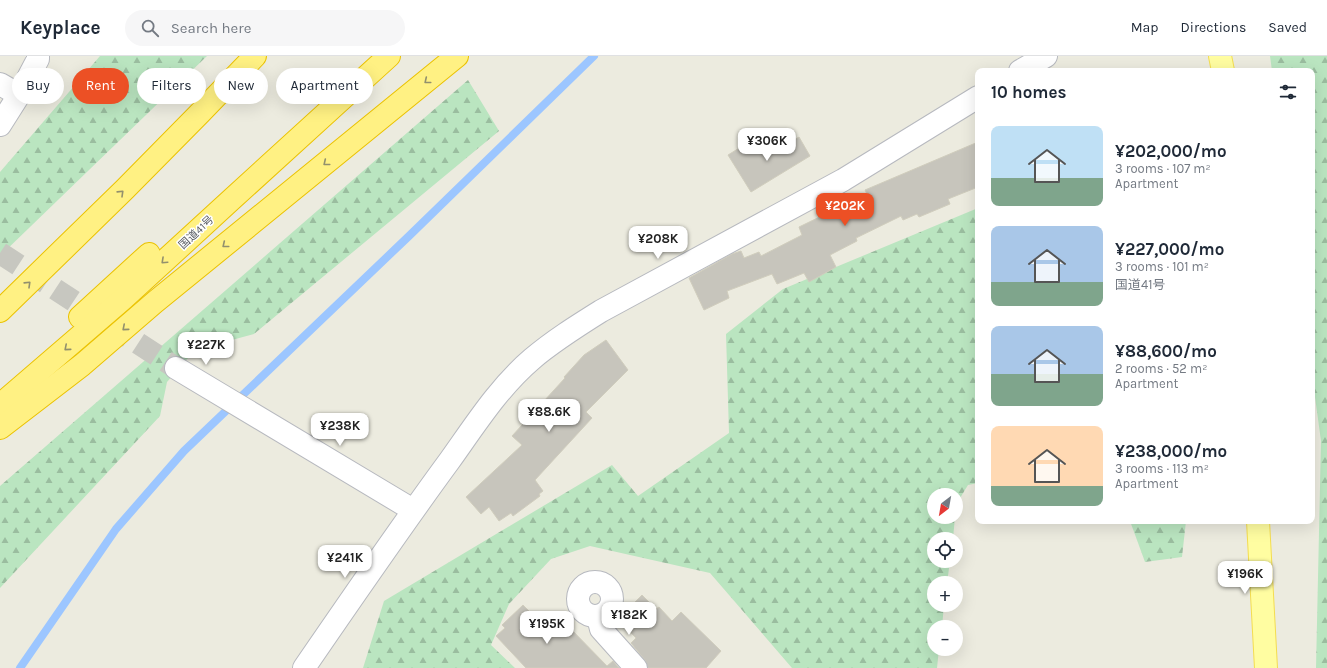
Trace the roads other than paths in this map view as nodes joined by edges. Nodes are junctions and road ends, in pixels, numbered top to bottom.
1 (38, 56) edge
2 (255, 56) edge
3 (369, 56) edge
4 (390, 56) edge
5 (457, 56) edge
6 (1046, 56) edge
7 (1220, 56) edge
8 (33, 68) edge
9 (1025, 68) edge
10 (1222, 68) edge
11 (0, 84) edge
12 (12, 92) edge
13 (975, 99) edge
14 (14, 104) edge
15 (0, 125) edge
16 (0, 311) edge
17 (176, 368) tunnel mouth
18 (0, 389) edge
19 (0, 405) edge
20 (0, 428) edge
21 (413, 510) junction
22 (1258, 524) edge
23 (598, 616) dead end
24 (304, 668) edge
25 (636, 668) edge
26 (1266, 668) edge

1 - 8 street
16 -> 2 highway
3 - 18 highway, 国道41号
4 -> 19 highway, 国道41号
5 -> 20 highway
6 - 9 street
7 - 10 main road
11 - 12 street
13 - 21 street
14 - 15 street
17 - 21 street
21 - 24 street
22 - 26 main road
23 - 25 street

